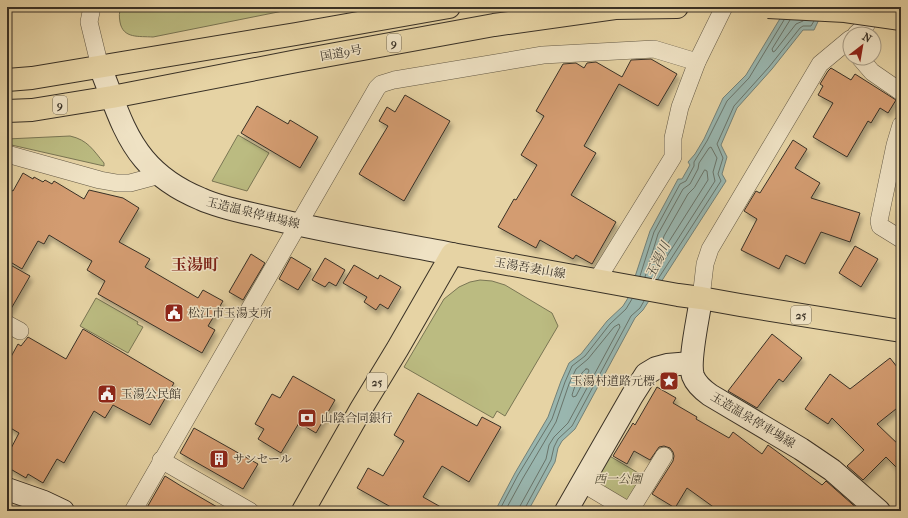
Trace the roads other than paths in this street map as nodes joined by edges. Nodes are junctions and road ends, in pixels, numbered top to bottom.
1 (92, 7) edge
2 (449, 7) edge
3 (677, 7) edge
4 (724, 7) edge
5 (768, 7) edge
6 (876, 7) edge
7 (901, 19) edge
8 (865, 26) edge
9 (842, 47) edge
10 (696, 62) junction
11 (867, 66) edge
12 (100, 67) junction
13 (7, 80) edge
14 (901, 92) edge
15 (112, 97) junction
16 (7, 111) edge
17 (901, 125) edge
18 (7, 154) edge
19 (160, 175) junction
20 (297, 225) junction
21 (901, 239) edge
22 (452, 254) junction
23 (602, 281) junction
24 (701, 298) junction
25 (901, 331) edge
26 (691, 364) junction
27 (664, 456) dead end
28 (161, 460) junction
29 (582, 483) junction
30 (7, 490) edge
31 (63, 511) edge
32 (132, 511) edge
33 (250, 511) edge
34 (303, 511) edge
35 (566, 511) edge
36 (630, 511) edge
37 (879, 511) edge

1 - 12 street
2 - 12 main road, 9
3 - 15 main road, 国道9号 / 9
4 - 10 street
5 - 7 main road, bridge
6 - 8 street
9 - 24 street
10 - 20 street
10 - 23 street
11 - 14 street
12 - 13 main road, 9
12 - 15 main road, 玉造温泉停車場線
15 - 16 main road, 国道9号 / 9
15 - 19 main road, 玉造温泉停車場線
17 - 21 street
18 - 19 street
19 - 20 main road, 玉造温泉停車場線
20 - 22 main road, 玉造温泉停車場線
20 - 28 street
22 - 23 main road, 玉湯吾妻山線 / 25
22 - 34 main road, 25
23 - 24 main road, 玉湯吾妻山線 / 25
24 - 25 main road, 玉湯吾妻山線 / 25
24 - 26 main road, 玉造温泉停車場線
26 - 29 main road
26 - 37 main road, 玉造温泉停車場線
27 - 36 street
28 - 32 street
28 - 33 street
29 - 35 main road
29 - 36 street
30 - 31 main road

